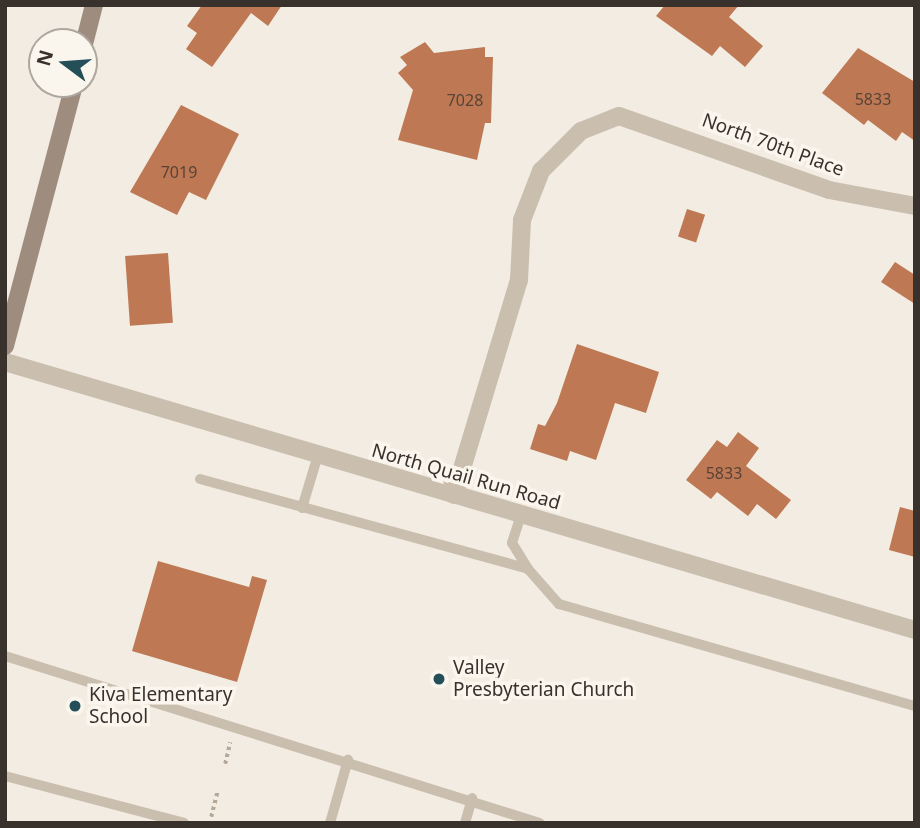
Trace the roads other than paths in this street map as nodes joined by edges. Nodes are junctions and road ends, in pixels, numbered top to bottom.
1 (94, 5) edge
2 (88, 28) edge
3 (70, 98) edge
4 (915, 206) edge
5 (5, 346) edge
6 (5, 362) edge
7 (318, 455) junction
8 (200, 479) dead end
9 (454, 495) junction
10 (302, 509) junction
11 (521, 515) junction
12 (528, 569) junction
13 (915, 630) edge
14 (5, 656) edge
15 (915, 706) edge
16 (348, 760) junction
17 (5, 776) edge
18 (472, 798) junction
19 (184, 823) edge
20 (330, 823) edge
21 (465, 823) edge
22 (540, 823) edge

1 - 2 street
3 - 5 street
4 - 9 street, North 70th Place
6 - 7 street, North Quail Run Road
7 - 9 street, North Quail Run Road
7 - 10 lane
8 - 10 lane
9 - 11 street, North Quail Run Road
10 - 12 lane
11 - 12 lane
11 - 13 street, North Quail Run Road
12 - 15 lane
14 - 16 lane
16 - 18 lane
16 - 20 lane
17 - 19 lane
18 - 21 lane
18 - 22 lane

